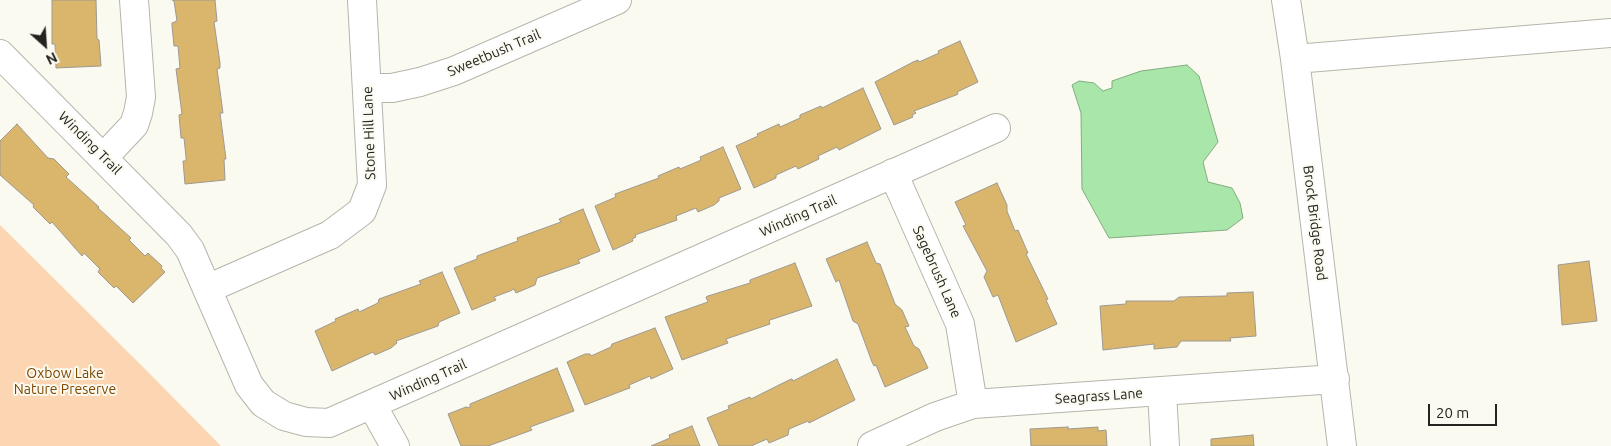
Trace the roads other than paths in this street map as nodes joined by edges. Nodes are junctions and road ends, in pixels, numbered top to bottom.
1 (134, 0) edge
2 (362, 0) edge
3 (617, 0) edge
4 (1286, 0) edge
5 (1611, 33) edge
6 (0, 54) edge
7 (1295, 59) junction
8 (367, 88) junction
9 (996, 128) dead end
10 (104, 157) junction
11 (893, 173) junction
12 (207, 289) junction
13 (1335, 379) junction
14 (1162, 392) junction
15 (973, 404) junction
16 (372, 405) junction
17 (395, 446) edge
18 (872, 446) edge
19 (1165, 446) edge
20 (1342, 446) edge

1 - 10 street
2 - 8 street, Stone Hill Lane
3 - 8 street, Sweetbush Trail
4 - 7 street, Brock Bridge Road
5 - 7 street
6 - 10 street, Winding Trail
7 - 13 street, Brock Bridge Road
8 - 12 street, Stone Hill Lane
9 - 11 street, Winding Trail
10 - 12 street, Winding Trail
11 - 15 street, Sagebrush Lane
11 - 16 street, Winding Trail
12 - 16 street, Winding Trail
13 - 14 street, Seagrass Lane
13 - 20 street, Brock Bridge Road
14 - 15 street, Seagrass Lane
14 - 19 street
15 - 18 street, Seagrass Lane
16 - 17 street

